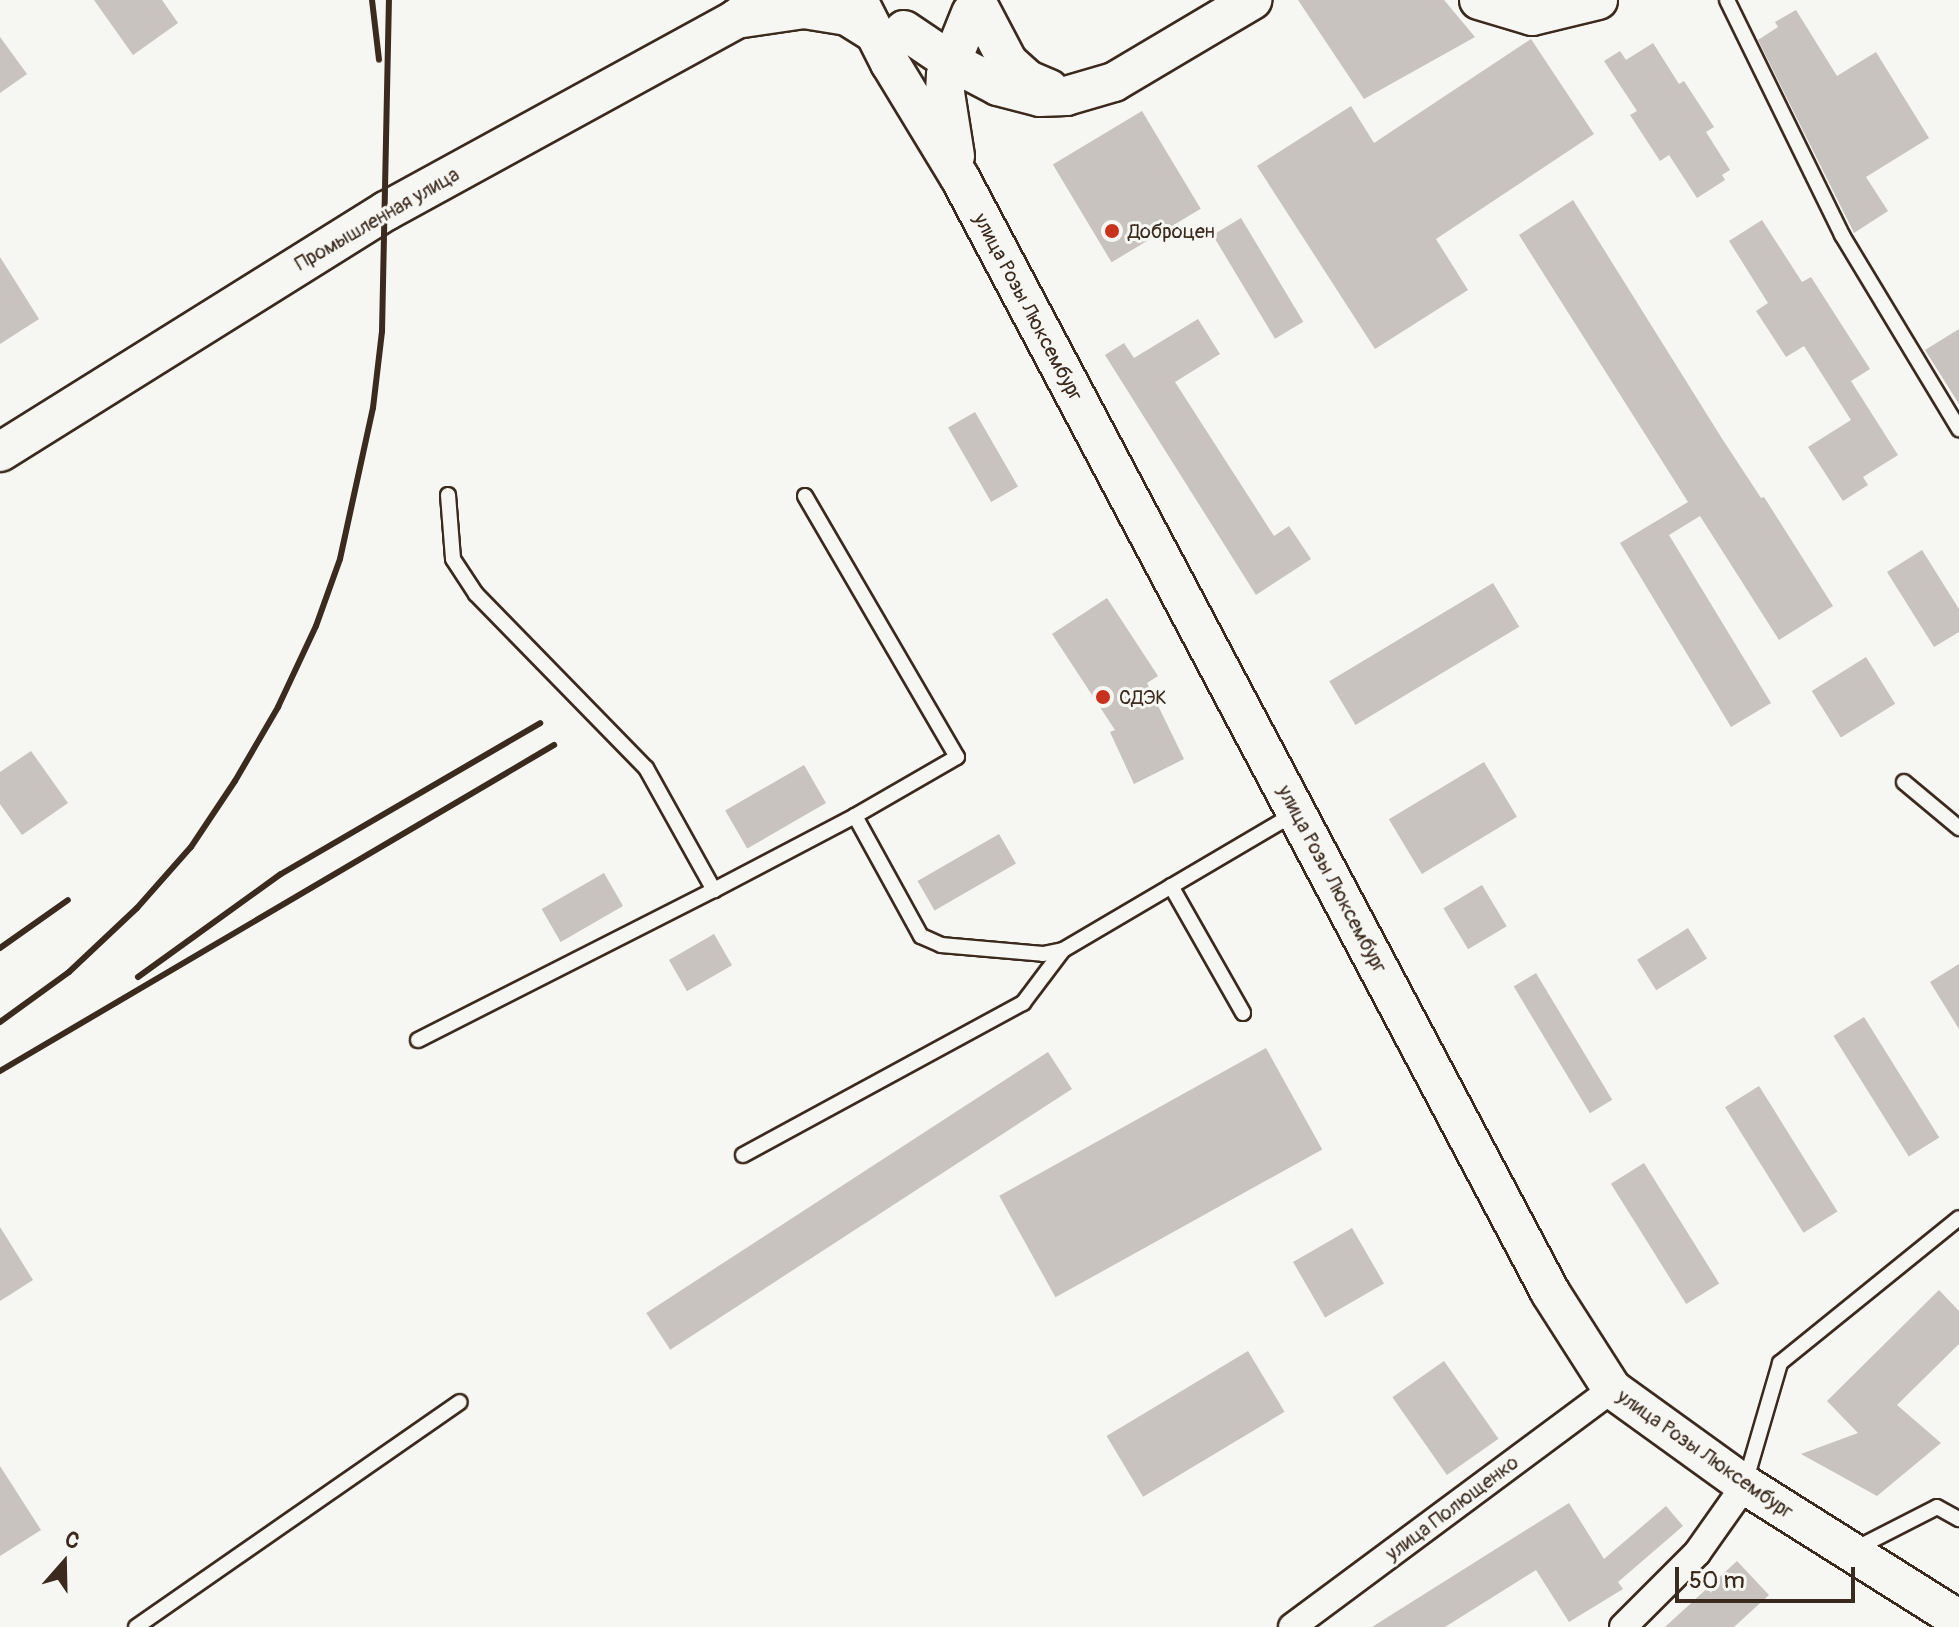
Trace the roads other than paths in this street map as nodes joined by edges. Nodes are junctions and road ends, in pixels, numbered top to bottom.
1 (1252, 0) edge
2 (1479, 0) edge
3 (1598, 0) edge
4 (1727, 0) edge
5 (976, 5) edge
6 (751, 6) edge
7 (877, 13) edge
8 (950, 61) junction
9 (1066, 96) junction
10 (960, 178) junction
11 (1959, 429) edge
12 (0, 452) edge
13 (448, 495) dead end
14 (805, 496) dead end
15 (1904, 782) dead end
16 (1296, 813) junction
17 (855, 816) junction
18 (1959, 828) edge
19 (1171, 886) junction
20 (714, 890) junction
21 (1063, 950) junction
22 (1243, 1013) dead end
23 (418, 1040) dead end
24 (743, 1155) dead end
25 (1959, 1218) edge
26 (1612, 1389) junction
27 (460, 1402) dead end
28 (1745, 1485) junction
29 (1959, 1519) edge
30 (1848, 1553) junction
31 (1959, 1620) edge
32 (136, 1627) edge
33 (1292, 1627) edge
34 (1623, 1627) edge

1 - 9 main road
2 - 3 main road
4 - 11 lane
5 - 7 main road
5 - 8 main road
5 - 9 main road
6 - 7 main road
6 - 12 main road, Промышленная улица
7 - 8 main road
7 - 10 main road, улица Розы Люксембург
8 - 9 main road
8 - 10 main road
10 - 16 main road, улица Розы Люксембург
13 - 20 lane
14 - 17 lane
15 - 18 lane
16 - 19 lane
16 - 26 main road, улица Розы Люксембург
17 - 20 lane
17 - 21 lane
19 - 21 lane
19 - 22 lane
20 - 23 lane
21 - 24 lane
25 - 28 lane
26 - 28 main road, улица Розы Люксембург
26 - 33 street, улица Полющенко
27 - 32 lane
28 - 30 main road, улица Розы Люксембург
28 - 34 street
29 - 30 lane
30 - 31 main road, улица Розы Люксембург

